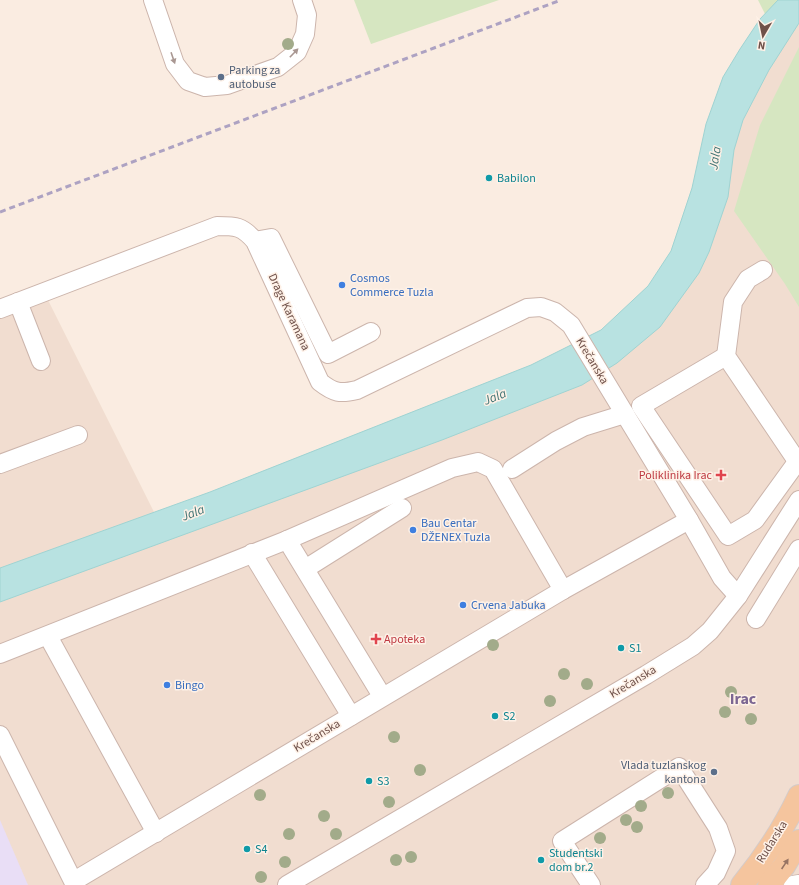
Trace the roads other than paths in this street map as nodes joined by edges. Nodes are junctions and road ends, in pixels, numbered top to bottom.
1 (153, 0) edge
2 (302, 0) edge
3 (255, 241) junction
4 (763, 270) dead end
5 (18, 302) junction
6 (0, 309) edge
7 (571, 325) joint
8 (371, 332) dead end
9 (726, 356) junction
10 (41, 361) dead end
11 (625, 414) junction
12 (78, 436) dead end
13 (798, 463) edge
14 (0, 464) edge
15 (512, 469) dead end
16 (799, 500) edge
17 (402, 508) dead end
18 (689, 520) junction
19 (286, 540) junction
20 (799, 549) edge
21 (252, 553) junction
22 (305, 569) junction
23 (563, 590) junction
24 (738, 596) junction
25 (756, 619) dead end
26 (48, 636) junction
27 (0, 654) edge
28 (382, 696) junction
29 (350, 716) junction
30 (0, 735) edge
31 (799, 796) edge
32 (156, 833) junction
33 (799, 841) edge
34 (74, 883) edge
35 (799, 884) edge
36 (287, 885) edge
37 (591, 885) edge
38 (705, 885) edge
39 (742, 885) edge
40 (769, 885) edge
41 (793, 885) edge

1 -> 2 street
3 - 5 street, Drage Karamana
3 - 7 street, Drage Karamana
3 - 8 street
4 - 9 street
5 - 6 street, Drage Karamana
5 - 10 street
7 - 11 street, Krečanska
9 - 13 street
9 - 13 street
11 - 15 street
11 - 18 street, Krečanska
12 - 14 street
16 - 24 street, Krečanska
17 - 22 street
18 - 23 street, Krečanska
18 - 24 street, Krečanska
19 - 21 street
19 - 22 street
19 - 23 street
20 - 25 street
21 - 26 street
21 - 29 street
22 - 28 street
23 - 28 street, Krečanska
24 - 36 street, Krečanska
26 - 27 street
26 - 32 street
28 - 29 street, Krečanska
29 - 32 street, Krečanska
30 - 34 street
31 - 39 main road, Rudarska
32 - 34 street, Krečanska
40 -> 33 main road, Rudarska
35 - 41 street
37 - 38 street

